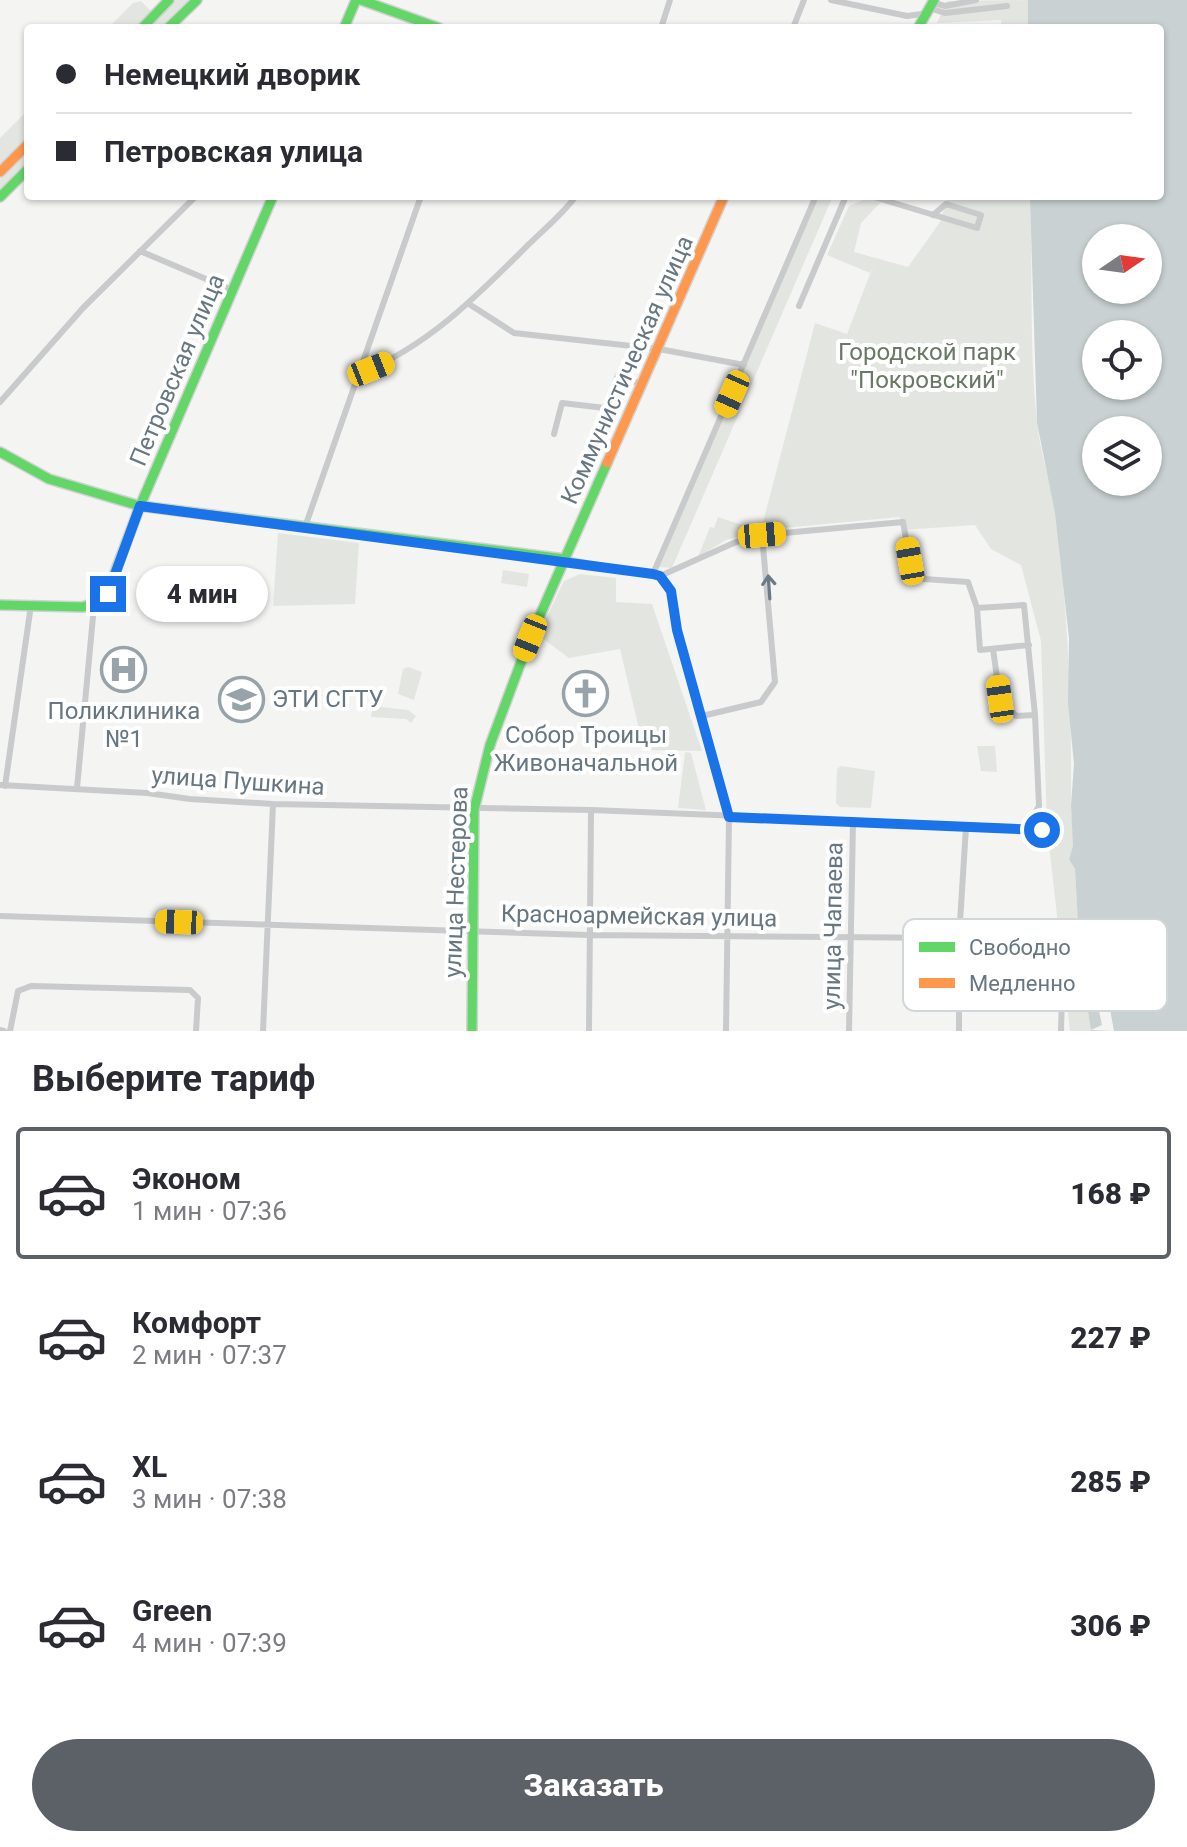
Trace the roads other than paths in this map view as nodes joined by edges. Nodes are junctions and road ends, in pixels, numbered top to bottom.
1 (169, 0) edge
2 (197, 0) edge
3 (358, 0) edge
4 (670, 0) edge
5 (804, 0) edge
6 (831, 0) edge
7 (978, 0) edge
8 (932, 6) edge
9 (1007, 6) dead end
10 (980, 9) junction
11 (146, 24) edge
12 (172, 24) edge
13 (346, 24) edge
14 (427, 24) edge
15 (662, 24) edge
16 (795, 24) edge
17 (921, 24) edge
18 (24, 148) edge
19 (0, 172) edge
20 (24, 173) edge
21 (0, 197) edge
22 (192, 200) edge
23 (271, 200) edge
24 (420, 200) edge
25 (572, 200) edge
26 (722, 200) edge
27 (814, 200) edge
28 (844, 200) edge
29 (885, 200) edge
30 (933, 215) junction
31 (140, 251) junction
32 (232, 290) junction
33 (469, 304) junction
34 (799, 306) dead end
35 (659, 349) junction
36 (744, 365) junction
37 (359, 374) junction
38 (643, 385) junction
39 (0, 402) edge
40 (554, 434) dead end
41 (0, 452) edge
42 (140, 506) junction
43 (305, 527) junction
44 (762, 535) junction
45 (565, 559) junction
46 (656, 575) junction
47 (97, 604) junction
48 (0, 605) edge
49 (31, 605) junction
50 (977, 608) junction
51 (1029, 645) junction
52 (993, 649) junction
53 (1035, 715) junction
54 (702, 716) junction
55 (2, 786) edge
56 (77, 788) junction
57 (273, 804) junction
58 (474, 810) junction
59 (591, 810) junction
60 (729, 817) junction
61 (853, 822) junction
62 (966, 827) junction
63 (1025, 829) junction
64 (1054, 829) dead end
65 (0, 916) edge
66 (960, 919) edge
67 (269, 925) junction
68 (472, 931) junction
69 (588, 935) junction
70 (726, 937) junction
71 (850, 938) junction
72 (903, 938) edge
73 (1062, 1011) edge
74 (10, 1031) edge
75 (196, 1031) edge
76 (263, 1031) edge
77 (472, 1031) edge
78 (589, 1031) edge
79 (726, 1031) edge
80 (849, 1031) edge
81 (1061, 1031) edge

1 - 11 main road
2 - 12 main road
3 - 13 main road
3 - 14 main road
4 - 15 street
5 - 16 street
6 - 8 street
7 - 8 street
7 - 10 street
8 - 10 street
8 - 17 main road
9 - 10 street
18 - 19 main road
20 - 21 main road
22 - 31 street
23 - 32 main road, Петровская улица
24 - 37 street
25 - 33 street
26 - 35 main road, Коммунистическая улица
27 - 36 street
28 - 34 street
29 - 30 street
30 - 30 street
31 - 32 street
31 - 39 street
32 - 42 main road, Петровская улица
33 - 35 street
33 - 37 street
35 - 36 street
35 - 38 main road, Коммунистическая улица
36 - 46 street
37 - 43 street
38 - 40 street
38 - 45 main road, Коммунистическая улица
41 - 42 main road
42 - 43 main road
42 - 47 main road, Петровская улица
43 - 45 main road
44 - 46 street
44 - 50 street
54 -> 44 street
45 - 46 street
45 - 58 main road, улица Нестерова
46 - 54 street
47 - 49 main road
47 - 56 street
48 - 49 main road
49 - 55 street
50 - 51 street
50 - 52 street
51 - 52 street
51 - 53 street
52 - 53 street
53 - 63 street
54 - 60 street
55 - 56 street, улица Пушкина
56 - 57 street, улица Пушкина
57 - 58 street, улица Пушкина
57 - 67 street
58 - 59 street, улица Пушкина
58 - 68 main road, улица Нестерова
59 - 60 street
59 - 69 street
60 - 61 street
60 - 70 street
61 - 62 street
61 - 71 street, улица Чапаева
62 - 63 street
62 - 66 street
63 - 64 street
65 - 67 street, Красноармейская улица
67 - 68 street, Красноармейская улица
67 - 76 street
68 - 69 street, Красноармейская улица
68 - 77 main road, улица Нестерова
69 - 70 street, Красноармейская улица
69 - 78 street
70 - 71 street, Красноармейская улица
70 - 79 street
71 - 72 street, Красноармейская улица
71 - 80 street, улица Чапаева
73 - 81 street
74 - 75 street

